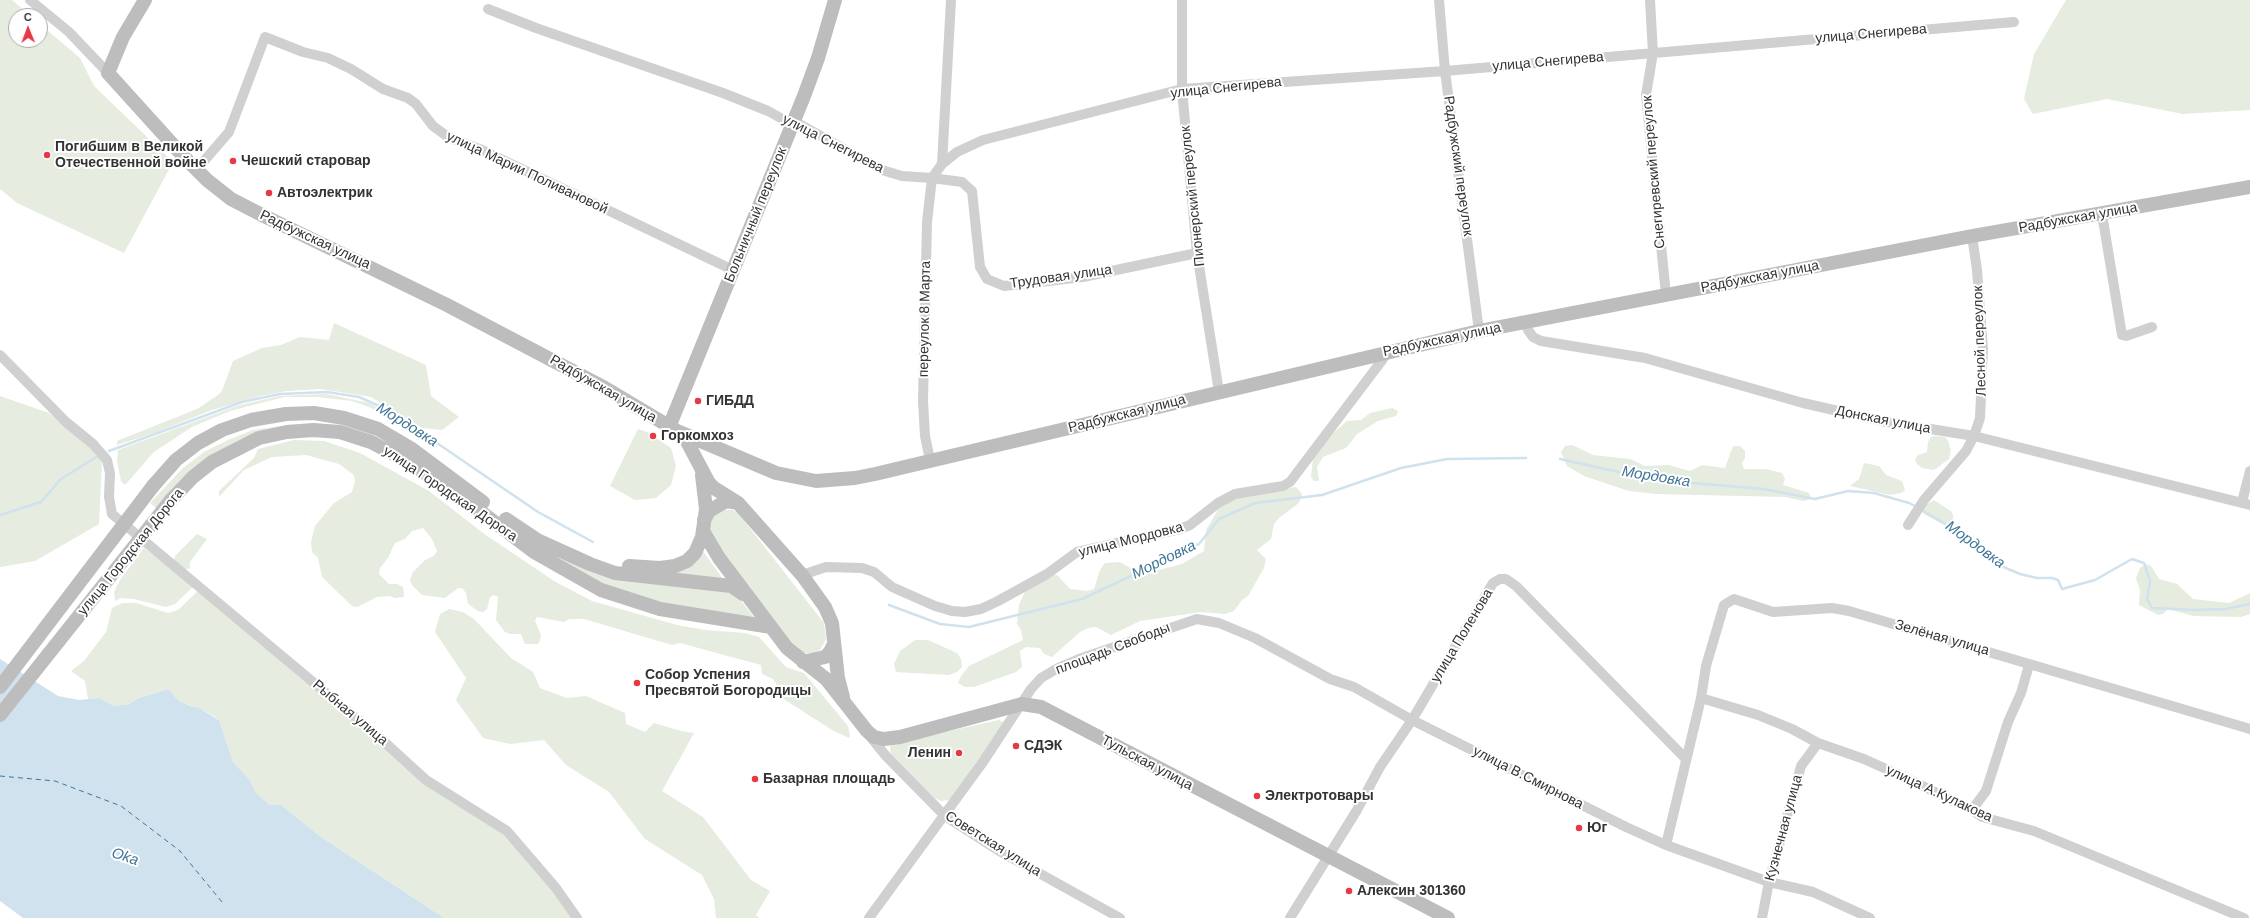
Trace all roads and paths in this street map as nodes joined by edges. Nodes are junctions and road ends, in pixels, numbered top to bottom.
1 (30, 0) edge
2 (145, 0) edge
3 (835, 0) edge
4 (951, 0) edge
5 (1182, 0) edge
6 (1439, 0) edge
7 (1650, 0) edge
8 (488, 9) dead end
9 (2014, 22) dead end
10 (1653, 53) junction
11 (1445, 71) junction
12 (108, 73) junction
13 (1182, 89) junction
14 (794, 121) junction
15 (942, 164) junction
16 (196, 169) junction
17 (932, 178) junction
18 (2250, 187) edge
19 (2102, 214) junction
20 (1972, 236) junction
21 (1197, 253) junction
22 (733, 270) junction
23 (1666, 295) junction
24 (1525, 322) junction
25 (2152, 327) dead end
26 (1480, 331) junction
27 (1381, 353) junction
28 (0, 355) edge
29 (1219, 392) junction
30 (669, 427) junction
31 (683, 434) junction
32 (1974, 436) junction
33 (930, 460) junction
34 (700, 466) junction
35 (2250, 471) edge
36 (738, 503) junction
37 (2246, 504) edge
38 (704, 524) junction
39 (1908, 525) dead end
40 (563, 550) junction
41 (802, 575) junction
42 (746, 596) junction
43 (1219, 623) joint
44 (770, 627) junction
45 (834, 644) junction
46 (803, 662) junction
47 (2029, 665) junction
48 (0, 686) edge
49 (1701, 698) junction
50 (844, 702) junction
51 (1022, 704) junction
52 (0, 715) edge
53 (1412, 720) junction
54 (2250, 729) edge
55 (867, 731) junction
56 (1818, 743) junction
57 (1686, 759) junction
58 (1972, 810) junction
59 (944, 816) junction
60 (1666, 845) junction
61 (1327, 857) junction
62 (1769, 882) junction
63 (577, 918) edge
64 (869, 918) edge
65 (1120, 918) edge
66 (1290, 918) edge
67 (1448, 918) edge
68 (1762, 918) edge
69 (1870, 918) edge
70 (2244, 918) edge

1 - 12 street
2 - 12 main road
3 - 14 main road, Больничный переулок
4 - 15 street
5 - 13 street, Пионерский переулок
6 - 11 street, Радбужский переулок
7 - 10 street, Снегиревский переулок
8 - 14 street, улица Снегирева
9 - 10 street, улица Снегирева
10 - 11 street, улица Снегирева
10 - 23 street, Снегиревский переулок
11 - 13 street, улица Снегирева
11 - 26 street, Радбужский переулок
12 - 16 main road, Радбужская улица
13 - 15 street, улица Снегирева
13 - 21 street, Пионерский переулок
14 - 17 street, улица Снегирева
14 - 22 main road, Больничный переулок
15 - 17 street, улица Снегирева
16 - 22 street, улица Марии Поливановой
16 - 30 main road, Радбужская улица
17 - 21 street, Трудовая улица
17 - 33 street, переулок 8 Марта
18 - 19 main road, Радбужская улица
19 - 20 main road, Радбужская улица
19 - 25 street
20 - 23 main road, Радбужская улица
20 - 32 street, Лесной переулок
21 - 29 street, Пионерский переулок
22 - 30 main road, Больничный переулок
23 - 24 main road, Радбужская улица
24 - 26 main road, Радбужская улица
24 - 32 street, Донская улица
26 - 27 main road, Радбужская улица
27 - 29 main road, Радбужская улица
27 - 41 street, улица Мордовка
28 - 63 street, Рыбная улица
29 - 33 main road, Радбужская улица
30 - 31 main road, Радбужская улица
31 - 33 main road, Радбужская улица
31 - 34 main road, улица Городская Дорога
32 - 37 street, Донская улица
32 - 39 street, Лесной переулок
34 - 36 main road, улица Городская Дорога
34 - 38 main road, улица Городская Дорога
35 - 37 street
36 - 38 main road
36 - 41 main road, улица Городская Дорога
38 - 40 main road, улица Городская Дорога
38 - 42 main road, улица Городская Дорога
40 - 42 main road, улица Городская Дорога
40 - 48 main road, улица Городская Дорога, bridge
41 - 45 main road, улица Городская Дорога
42 - 44 main road, улица Городская Дорога
43 - 51 street, площадь Свободы
43 - 53 street, улица В.Смирнова
44 - 46 main road, улица Городская Дорога
44 - 52 main road, улица Городская Дорога, bridge
45 - 46 main road
45 - 50 main road, Тульская улица
46 - 50 main road, Тульская улица
47 - 49 street, Зелёная улица
47 - 54 street, Зелёная улица
47 - 58 street
49 - 56 street, улица А.Кулакова
49 - 57 street, Зелёная улица
50 - 55 main road, Тульская улица
51 - 55 main road, Тульская улица
51 - 59 street, площадь Свободы
51 - 61 main road, Тульская улица
53 - 57 street, улица Поленова
53 - 60 street, улица В.Смирнова
53 - 61 street, улица Поленова
55 - 59 street, Советская улица
56 - 58 street, улица А.Кулакова
56 - 62 street, Кузнечная улица
57 - 60 street, Зелёная улица
58 - 70 street, улица А.Кулакова
59 - 64 street, площадь Свободы
59 - 65 street, Советская улица
60 - 62 street, улица В.Смирнова
61 - 66 street, улица Поленова
61 - 67 main road, Тульская улица
62 - 68 street, Кузнечная улица
62 - 69 street, улица В.Смирнова

